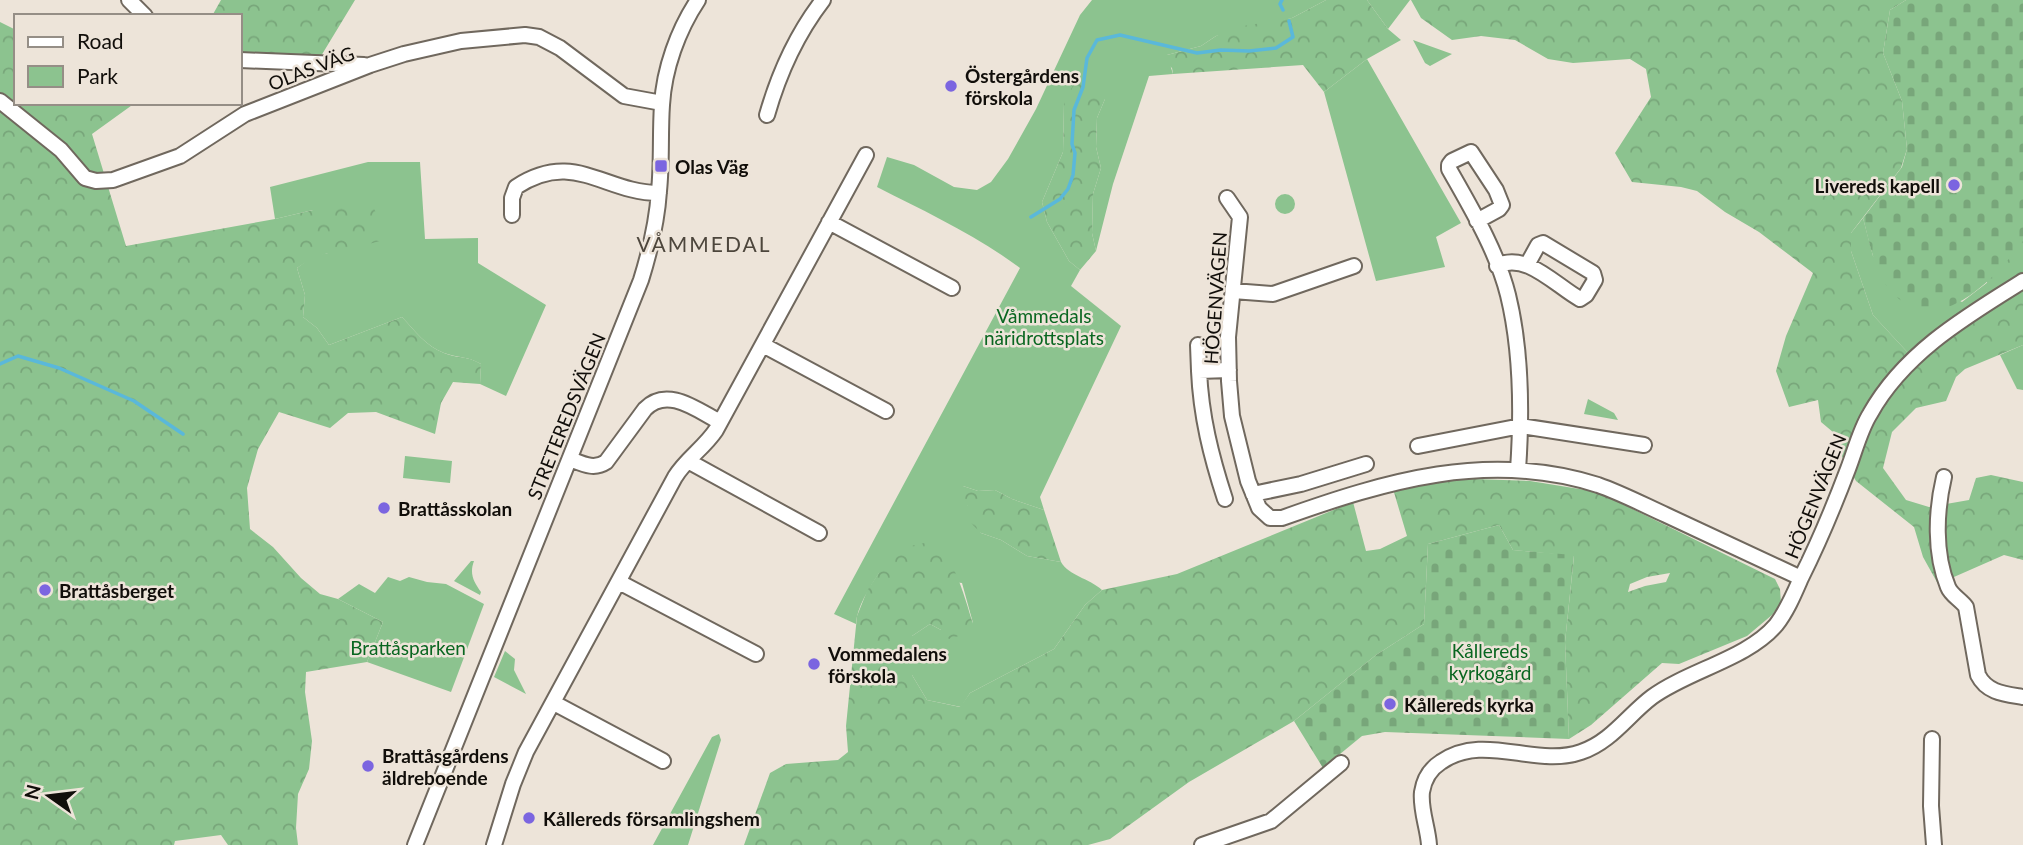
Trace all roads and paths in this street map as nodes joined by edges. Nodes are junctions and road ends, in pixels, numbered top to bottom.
1 (130, 0) edge
2 (698, 0) edge
3 (823, 0) edge
4 (143, 14) edge
5 (242, 60) edge
6 (370, 65) junction
7 (0, 101) edge
8 (662, 103) junction
9 (767, 115) dead end
10 (866, 155) dead end
11 (659, 193) junction
12 (1227, 198) dead end
13 (512, 215) dead end
14 (1477, 221) junction
15 (829, 222) junction
16 (1497, 265) junction
17 (1527, 265) junction
18 (1354, 266) dead end
19 (2023, 281) edge
20 (952, 288) dead end
21 (1233, 291) junction
22 (763, 345) junction
23 (1198, 345) dead end
24 (1229, 370) junction
25 (1199, 371) junction
26 (886, 411) dead end
27 (720, 422) junction
28 (1521, 426) junction
29 (1644, 445) dead end
30 (1418, 446) dead end
31 (569, 459) junction
32 (688, 461) junction
33 (1366, 464) dead end
34 (1518, 470) junction
35 (1944, 477) dead end
36 (1253, 494) junction
37 (1225, 499) dead end
38 (819, 533) dead end
39 (1801, 578) junction
40 (620, 582) junction
41 (756, 654) dead end
42 (2023, 697) edge
43 (554, 703) junction
44 (1932, 739) dead end
45 (663, 761) dead end
46 (1342, 763) dead end
47 (415, 845) edge
48 (494, 845) edge
49 (1202, 845) edge
50 (1429, 845) edge
51 (1934, 845) edge

1 - 4 street
2 - 8 street, STRETEREDSVÄGEN
3 - 9 street
5 - 6 street
6 - 7 street, OLAS VÄG
6 - 8 street, OLAS VÄG
8 - 11 street, STRETEREDSVÄGEN
10 - 15 street
11 - 13 street
11 - 31 street, STRETEREDSVÄGEN
12 - 21 street, HÖGENVÄGEN
14 - 14 street
14 - 16 street
15 - 20 street
15 - 22 street
16 - 17 street
16 - 28 street
17 - 17 street
18 - 21 street
19 - 39 street, HÖGENVÄGEN
21 - 24 street, HÖGENVÄGEN
22 - 26 street
22 - 27 street
23 - 25 street
24 - 25 street
24 - 36 street, HÖGENVÄGEN
25 - 37 street
27 - 31 street
27 - 32 street
28 - 29 street
28 - 30 street
28 - 34 street
31 - 47 street, STRETEREDSVÄGEN
32 - 38 street
32 - 40 street
33 - 36 street
34 - 36 street, HÖGENVÄGEN
34 - 39 street, HÖGENVÄGEN
35 - 42 street
39 - 50 street
40 - 41 street
40 - 43 street
43 - 45 street
43 - 48 street
44 - 51 street
46 - 49 street

